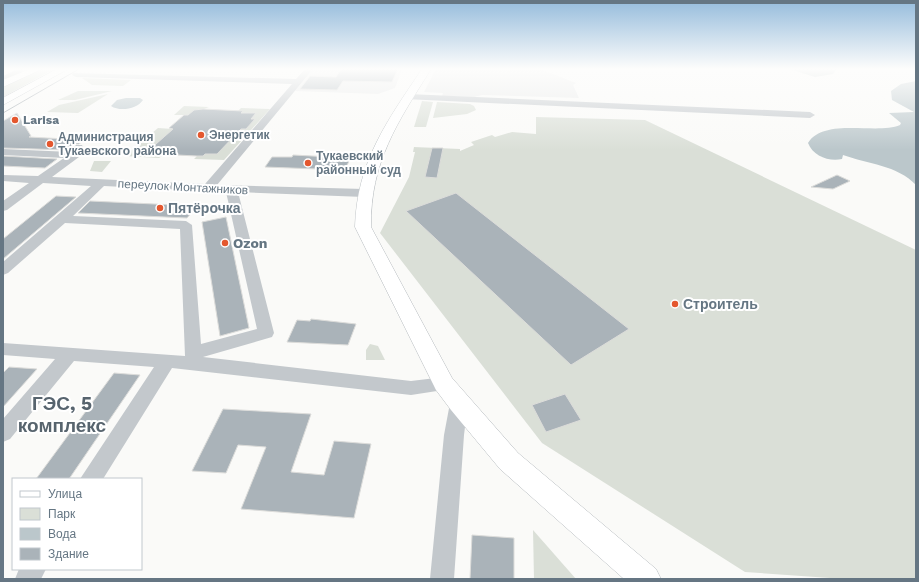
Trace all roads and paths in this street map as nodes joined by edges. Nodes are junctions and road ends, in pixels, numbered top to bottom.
1 (14, 96) edge
2 (285, 96) edge
3 (408, 97) joint
4 (3, 102) edge
5 (810, 115) dead end
6 (5, 150) edge
7 (3, 178) edge
8 (40, 180) junction
9 (102, 183) junction
10 (208, 188) junction
11 (232, 192) dead end
12 (364, 193) junction
13 (3, 207) edge
14 (62, 219) junction
15 (3, 270) edge
16 (3, 349) edge
17 (70, 354) junction
18 (194, 358) junction
19 (167, 362) junction
20 (452, 394) junction
21 (3, 433) edge
22 (93, 478) edge
23 (33, 570) edge
24 (27, 579) edge
25 (442, 579) edge
26 (646, 579) edge

1 - 4 main road
2 - 10 street
3 - 5 street
3 - 12 main road
6 - 8 street
7 - 8 street, переулок Монтажников
8 - 9 street, переулок Монтажников
8 - 13 street
9 - 10 street, переулок Монтажников
9 - 14 street
10 - 12 street, переулок Монтажников
11 - 18 street
12 - 20 main road
14 - 15 street
14 - 18 street
16 - 17 street
17 - 19 street
17 - 21 street
18 - 19 street
18 - 20 street
19 - 22 street
20 - 25 street
20 - 26 main road
23 - 24 street

